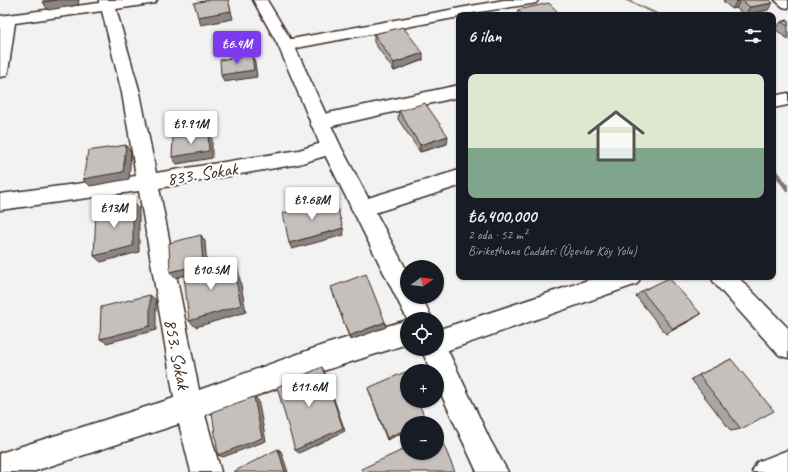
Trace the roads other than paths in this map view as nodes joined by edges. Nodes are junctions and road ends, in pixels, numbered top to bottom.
1 (150, 0) edge
2 (260, 0) edge
3 (531, 0) edge
4 (782, 0) edge
5 (107, 3) edge
6 (788, 4) edge
7 (470, 8) edge
8 (4, 21) edge
9 (286, 45) junction
10 (0, 72) edge
11 (456, 92) edge
12 (788, 99) edge
13 (776, 101) edge
14 (319, 122) junction
15 (331, 148) junction
16 (456, 179) edge
17 (148, 182) junction
18 (0, 202) edge
19 (362, 208) junction
20 (620, 280) edge
21 (726, 280) edge
22 (400, 281) edge
23 (400, 334) edge
24 (444, 340) edge
25 (788, 346) edge
26 (437, 356) edge
27 (189, 407) junction
28 (1, 466) edge
29 (206, 472) edge
30 (492, 472) edge

1 - 5 street
2 - 9 street
3 - 7 street
4 - 6 street
5 - 8 street
5 - 17 street, 853. Sokak
7 - 9 street
8 - 10 street
9 - 14 street
11 - 14 street
12 - 13 street
14 - 15 street
15 - 17 street, 833. Sokak
15 - 19 street
16 - 19 street
17 - 18 street, 833. Sokak
17 - 27 street, 853. Sokak
19 - 22 street
20 - 24 street
21 - 25 street
23 - 27 street
26 - 30 street
27 - 28 street
27 - 29 street, 853. Sokak

